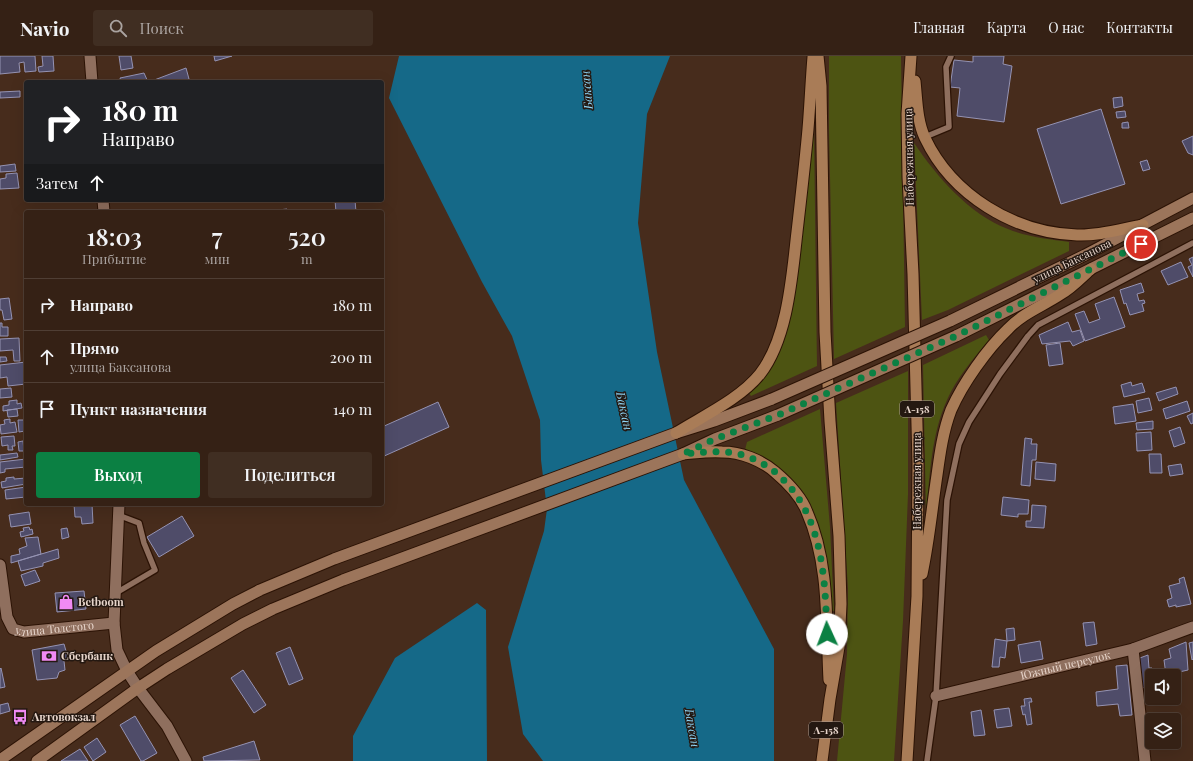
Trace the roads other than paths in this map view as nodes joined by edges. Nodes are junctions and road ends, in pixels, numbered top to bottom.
1 (90, 56) edge
2 (813, 56) edge
3 (818, 56) edge
4 (911, 56) edge
5 (952, 56) edge
6 (92, 80) edge
7 (925, 137) junction
8 (1193, 198) edge
9 (1193, 218) edge
10 (1143, 225) junction
11 (1193, 243) edge
12 (1091, 269) junction
13 (676, 432) junction
14 (683, 454) junction
15 (119, 510) edge
16 (0, 566) edge
17 (116, 593) junction
18 (917, 596) junction
19 (114, 623) junction
20 (1193, 627) edge
21 (1133, 649) junction
22 (127, 671) junction
23 (138, 688) junction
24 (936, 696) junction
25 (830, 699) junction
26 (826, 729) junction
27 (0, 760) edge
28 (37, 761) edge
29 (186, 761) edge
30 (822, 761) edge
31 (830, 761) edge
32 (907, 761) edge
33 (927, 761) edge
34 (1145, 761) edge

1 - 6 street
2 - 13 main road
3 - 25 main road, А-158
4 - 7 main road
4 - 18 main road, Набережная улица / А-158
5 - 7 lane
7 - 10 main road
8 - 10 main road, улица Баксанова
9 - 12 main road, улица Баксанова
10 - 13 main road, улица Баксанова, bridge
11 - 24 lane
12 - 14 main road, улица Баксанова, bridge
12 - 18 main road
13 - 22 main road, улица Баксанова
14 - 23 main road, улица Баксанова
14 - 25 main road
15 - 17 street
15 - 17 lane
16 - 19 street, улица Толстого
17 - 19 street
18 - 32 main road, Набережная улица / А-158
19 - 22 street
20 - 21 street, Южный переулок
21 - 24 street, Южный переулок
21 - 34 street
22 - 23 street
22 - 27 main road, улица Баксанова
23 - 28 main road, улица Баксанова
23 - 29 street
24 - 33 lane
25 - 26 main road, А-158
26 - 30 main road, А-158
26 - 31 main road

